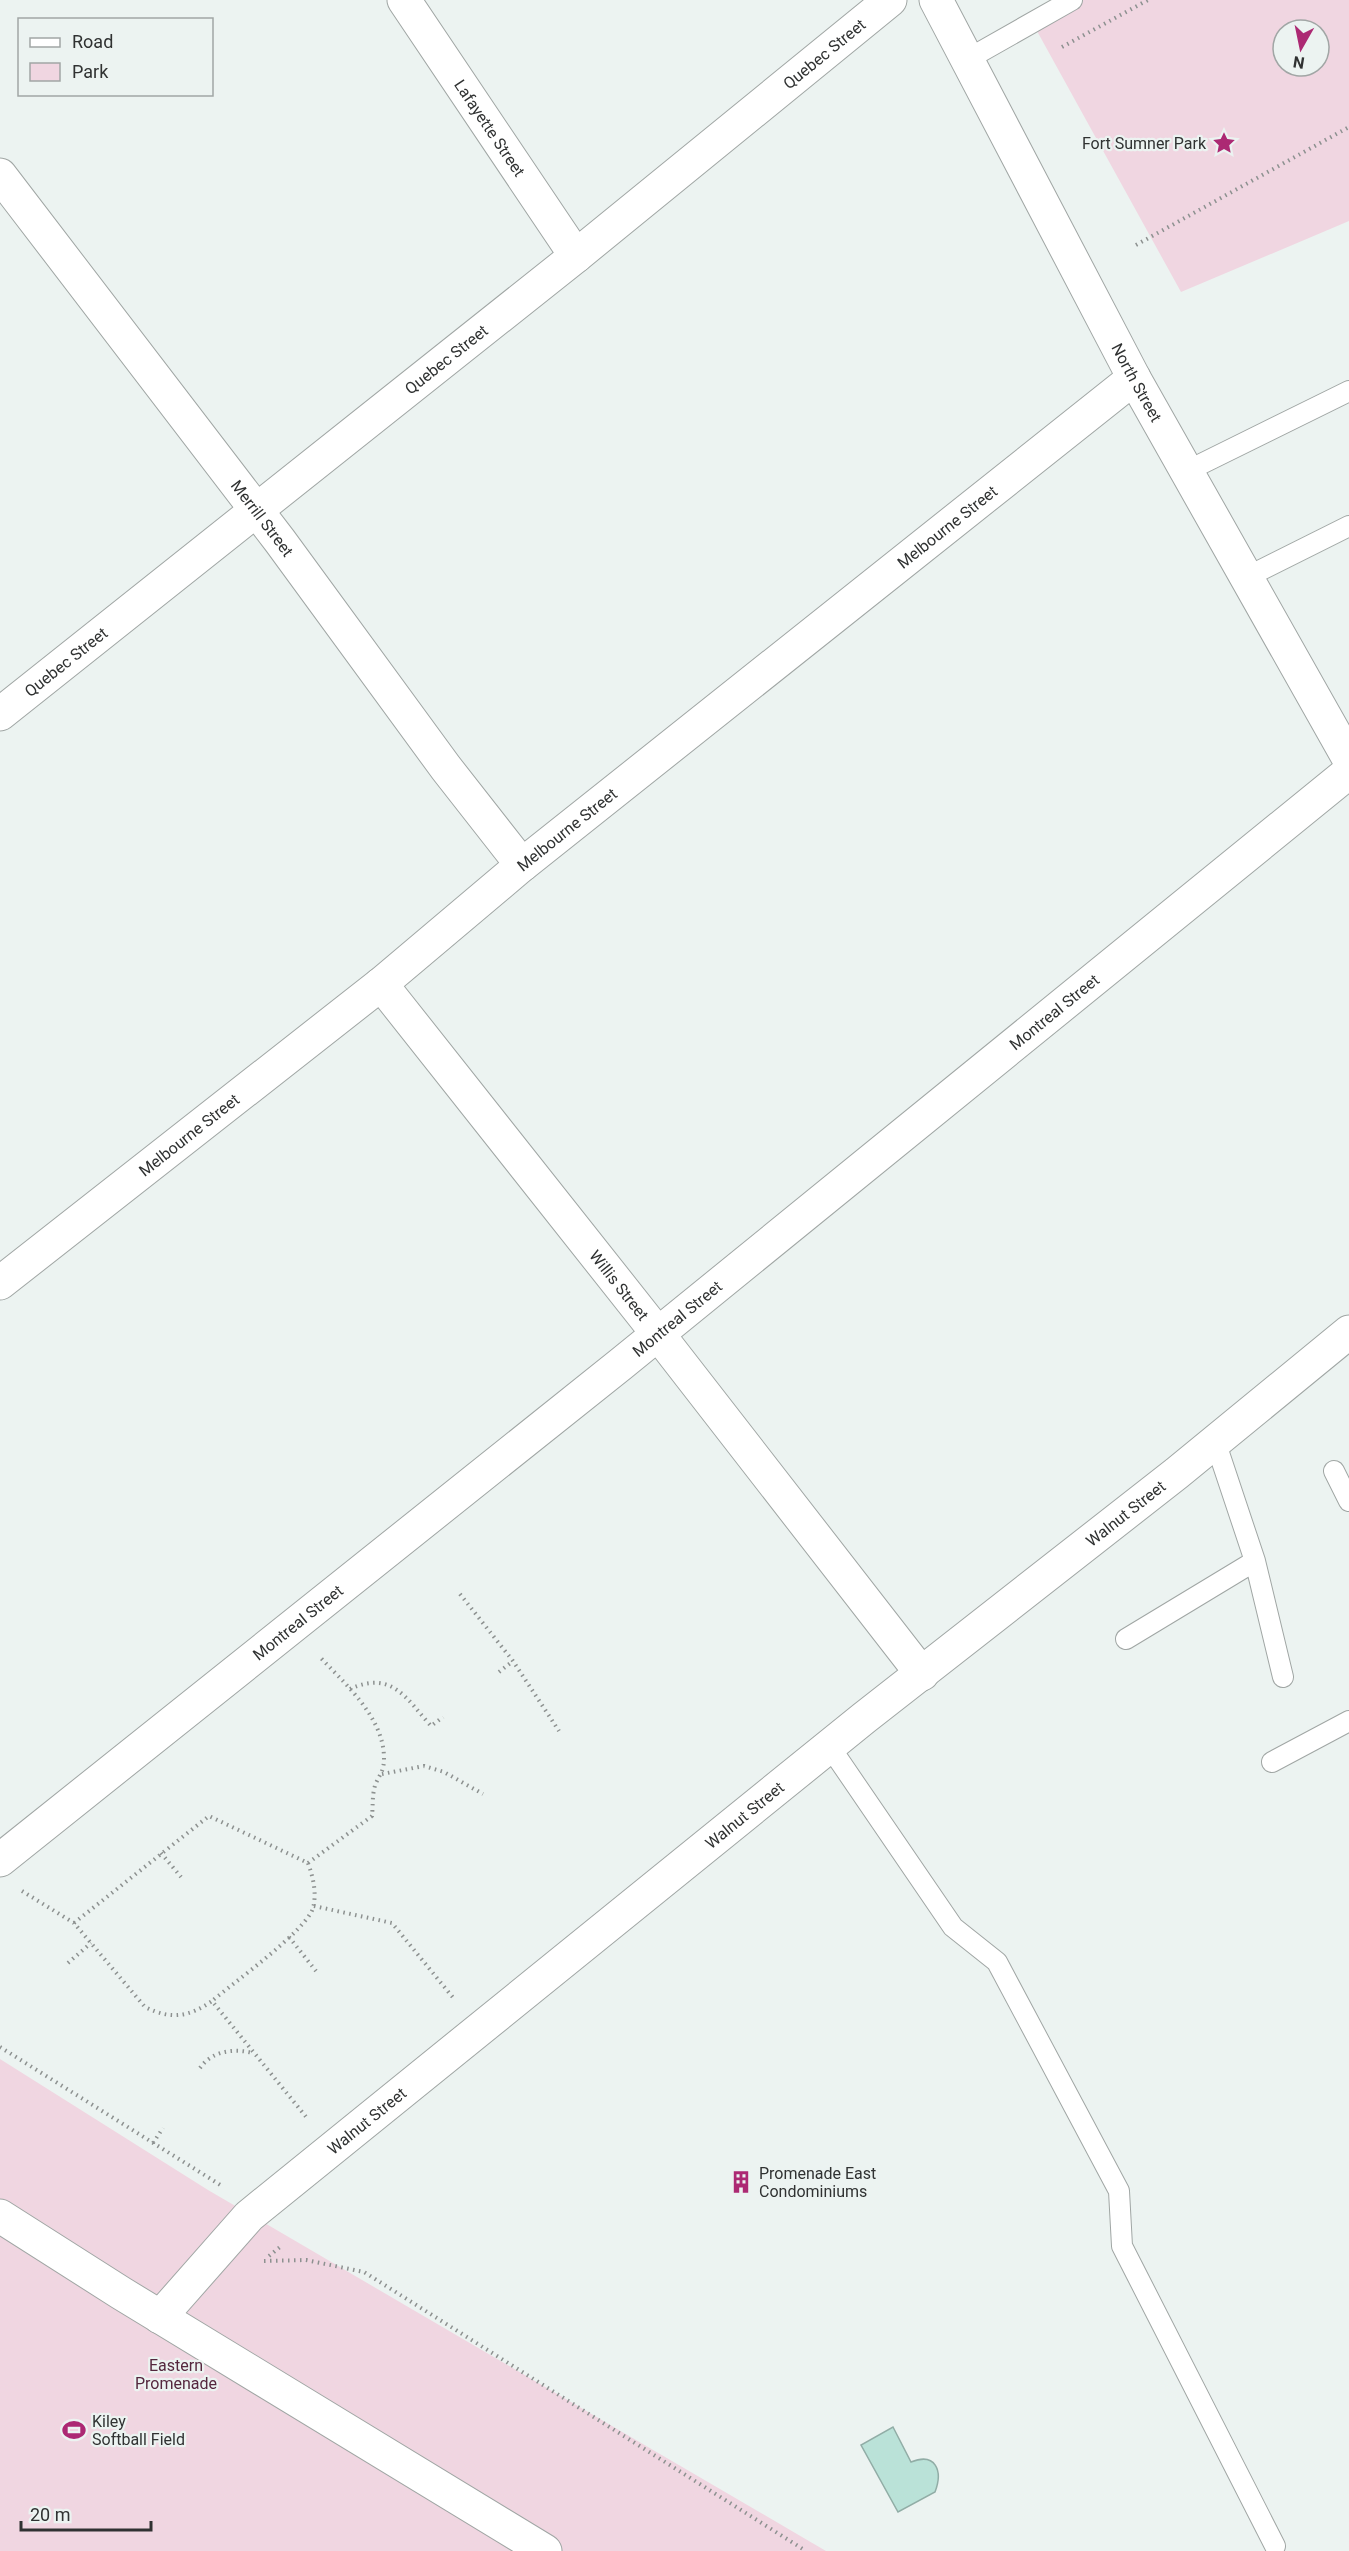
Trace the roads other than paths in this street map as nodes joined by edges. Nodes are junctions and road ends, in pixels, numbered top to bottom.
1 (404, 0) edge
2 (890, 0) edge
3 (936, 0) edge
4 (1072, 0) edge
5 (968, 59) junction
6 (0, 175) edge
7 (576, 256) junction
8 (1134, 378) junction
9 (1349, 391) edge
10 (1187, 471) junction
11 (255, 511) junction
12 (1349, 526) edge
13 (1247, 577) junction
14 (0, 714) edge
15 (1349, 759) edge
16 (1349, 772) edge
17 (522, 865) junction
18 (381, 984) junction
19 (0, 1283) edge
20 (1349, 1332) edge
21 (658, 1334) junction
22 (1215, 1442) junction
23 (1334, 1471) dead end
24 (1349, 1501) edge
25 (1255, 1561) junction
26 (1126, 1639) dead end
27 (922, 1674) junction
28 (1283, 1677) dead end
29 (1349, 1721) edge
30 (830, 1747) junction
31 (1272, 1762) dead end
32 (0, 1860) edge
33 (0, 2216) edge
34 (160, 2317) junction
35 (1275, 2546) dead end
36 (545, 2551) edge

1 - 7 street, Lafayette Street
2 - 7 street, Quebec Street
3 - 5 street, North Street
4 - 5 lane
5 - 8 street, North Street
6 - 11 street, Merrill Street
7 - 11 street, Quebec Street
8 - 10 street, North Street
8 - 17 street, Melbourne Street
9 - 10 lane
10 - 13 street, North Street
11 - 14 street, Quebec Street
11 - 17 street, Merrill Street
12 - 13 lane
13 - 15 street, North Street
16 - 21 street, Montreal Street
17 - 18 street, Melbourne Street
18 - 19 street, Melbourne Street
18 - 21 street, Willis Street
20 - 22 street, Walnut Street
21 - 27 street, Willis Street
21 - 32 street, Montreal Street
22 - 25 lane
22 - 27 street, Walnut Street
23 - 24 lane
25 - 26 lane
25 - 28 lane
27 - 30 street, Walnut Street
29 - 31 lane
30 - 34 street, Walnut Street
30 - 35 lane
33 - 34 street
34 - 36 street

